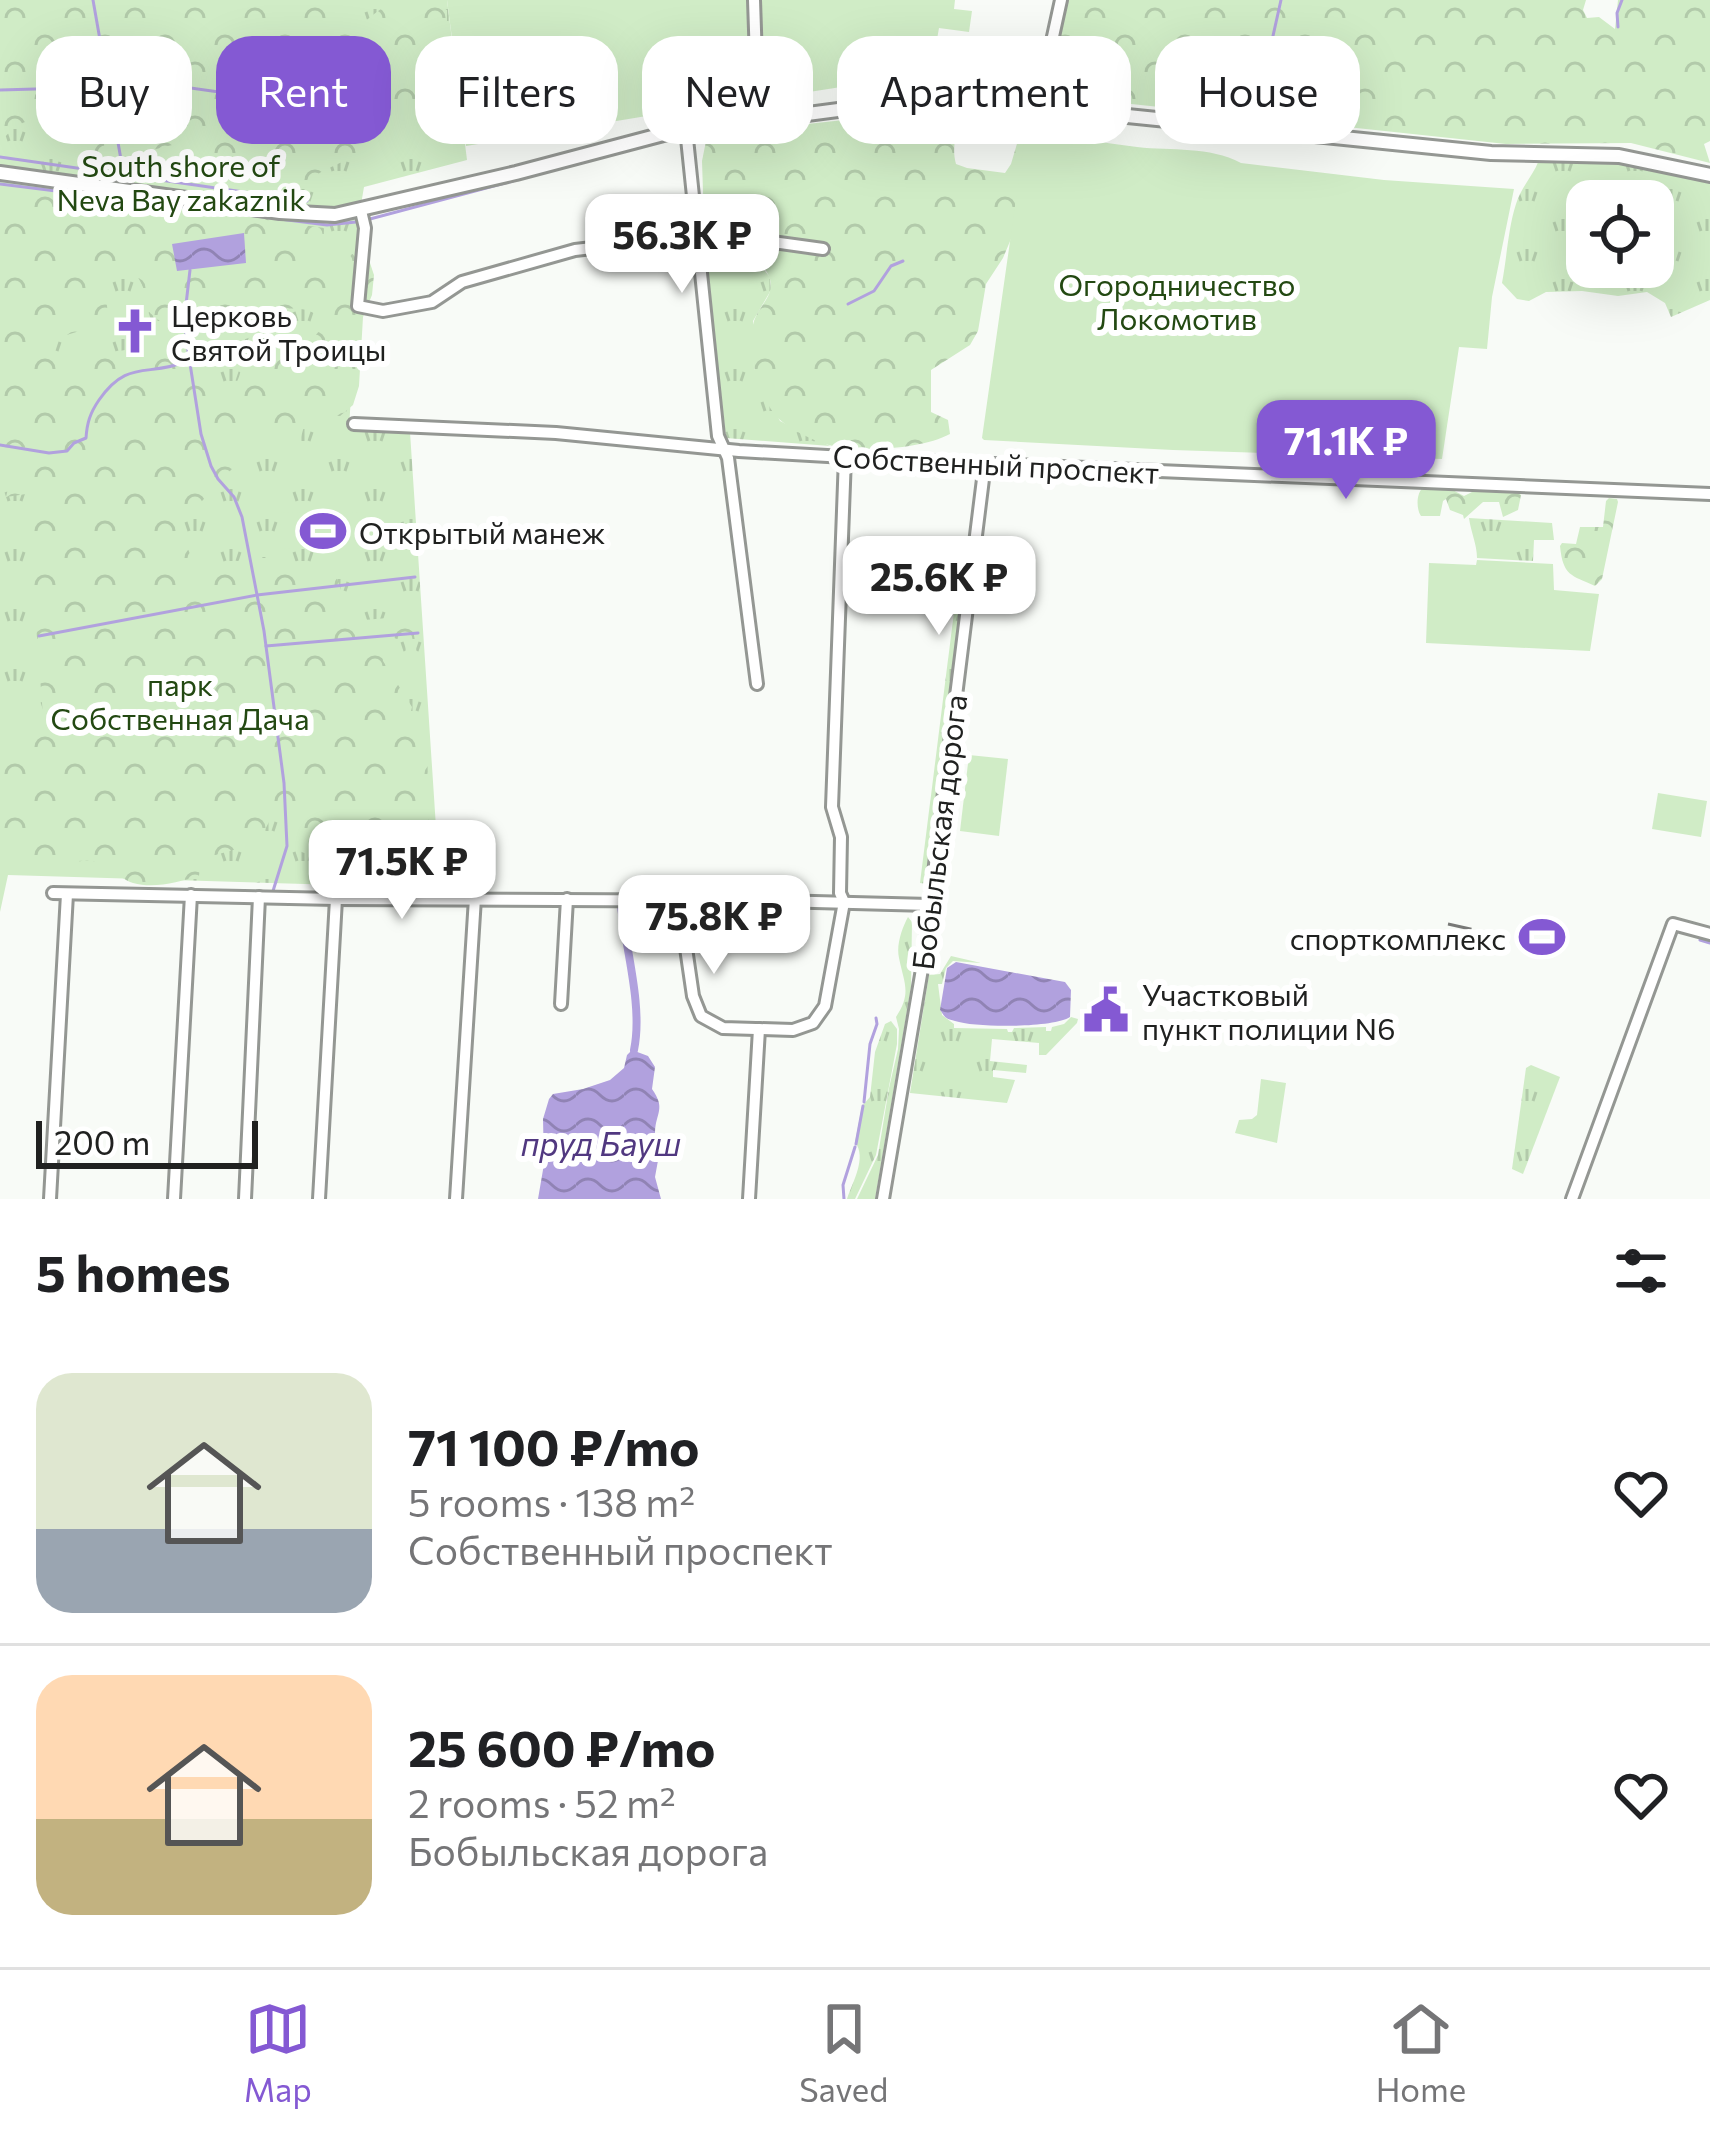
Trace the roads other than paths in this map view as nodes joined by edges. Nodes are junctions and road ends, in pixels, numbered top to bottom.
1 (754, 0) edge
2 (1061, 0) edge
3 (755, 36) edge
4 (1053, 36) edge
5 (1131, 115) edge
6 (642, 140) edge
7 (688, 144) edge
8 (0, 173) edge
9 (1710, 175) edge
10 (361, 211) junction
11 (699, 236) junction
12 (824, 249) dead end
13 (354, 424) dead end
14 (723, 449) junction
15 (844, 457) junction
16 (985, 463) junction
17 (1710, 494) edge
18 (757, 684) dead end
19 (191, 896) junction
20 (259, 897) junction
21 (475, 898) junction
22 (336, 899) junction
23 (567, 899) junction
24 (679, 900) junction
25 (844, 902) junction
26 (930, 905) junction
27 (1710, 934) edge
28 (561, 1004) dead end
29 (760, 1029) junction
30 (50, 1199) edge
31 (174, 1199) edge
32 (245, 1199) edge
33 (319, 1199) edge
34 (456, 1199) edge
35 (748, 1199) edge
36 (883, 1199) edge
37 (1572, 1199) edge

1 - 3 street
2 - 4 street
5 - 9 main road
6 - 10 main road
7 - 11 street
8 - 10 main road
10 - 11 street
11 - 12 street
11 - 14 street
13 - 14 street, Собственный проспект
14 - 15 street, Собственный проспект
14 - 18 street
15 - 16 street, Собственный проспект
15 - 25 street
16 - 17 street, Собственный проспект
16 - 26 street, Бобыльская дорога
19 - 20 street
19 - 30 street
19 - 31 street
20 - 22 street
20 - 32 street
21 - 22 street
21 - 23 street
21 - 34 street
22 - 33 street
23 - 24 street
23 - 28 street
24 - 25 street
24 - 29 street
25 - 26 street
25 - 29 street
26 - 36 street, Бобыльская дорога
27 - 37 street
29 - 35 street

